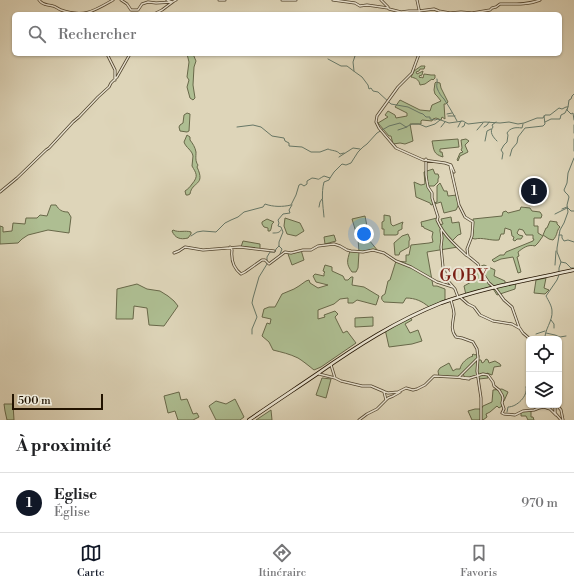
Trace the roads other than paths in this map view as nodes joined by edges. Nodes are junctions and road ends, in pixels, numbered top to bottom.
1 (39, 0) edge
2 (113, 0) edge
3 (121, 0) edge
4 (176, 0) edge
5 (219, 0) edge
6 (225, 0) edge
7 (282, 0) edge
8 (296, 0) edge
9 (333, 0) edge
10 (381, 0) edge
11 (417, 0) edge
12 (540, 0) edge
13 (170, 1) edge
14 (388, 8) junction
15 (62, 10) junction
16 (419, 11) junction
17 (66, 12) edge
18 (70, 12) edge
19 (90, 12) edge
20 (158, 12) edge
21 (443, 12) edge
22 (478, 12) edge
23 (108, 56) edge
24 (129, 56) edge
25 (418, 56) edge
26 (115, 80) junction
27 (426, 160) junction
28 (448, 164) junction
29 (454, 172) dead end
30 (0, 192) edge
31 (440, 226) junction
32 (230, 247) junction
33 (274, 251) dead end
34 (174, 253) dead end
35 (468, 256) junction
36 (574, 270) edge
37 (453, 287) junction
38 (494, 287) junction
39 (459, 297) junction
40 (451, 300) junction
41 (521, 329) junction
42 (526, 336) edge
43 (478, 358) junction
44 (331, 364) junction
45 (317, 374) junction
46 (478, 375) junction
47 (459, 377) junction
48 (335, 378) junction
49 (401, 391) junction
50 (384, 392) junction
51 (386, 400) junction
52 (556, 408) edge
53 (559, 408) edge
54 (556, 415) junction
55 (249, 420) edge
56 (359, 420) edge
57 (481, 420) edge
58 (563, 420) edge

1 - 15 street
2 - 19 street
3 - 13 street
4 - 13 street
5 - 6 street
7 - 8 street
9 - 14 street
10 - 14 street
11 - 16 street
12 - 22 street
13 - 20 street
14 - 16 street
15 - 17 street
15 - 18 street
16 - 21 street
23 - 26 street
24 - 26 street
25 - 27 street
26 - 30 street
27 - 28 street
27 - 31 street
28 - 29 street
28 - 35 street
31 - 35 street
31 - 37 street
32 - 33 street
32 - 34 street
32 - 37 street
35 - 38 street
36 - 38 main road
37 - 39 street
38 - 39 main road
38 - 41 street
39 - 40 main road
39 - 41 street
40 - 43 street
40 - 44 main road
41 - 42 street
43 - 46 street
43 - 47 street
44 - 45 main road
44 - 48 street
45 - 48 street
45 - 55 main road
46 - 47 street
46 - 54 street
46 - 57 street
47 - 49 street
48 - 50 street
49 - 50 street
49 - 51 street
50 - 51 street
51 - 56 street
52 - 54 street
53 - 58 street
54 - 58 street

